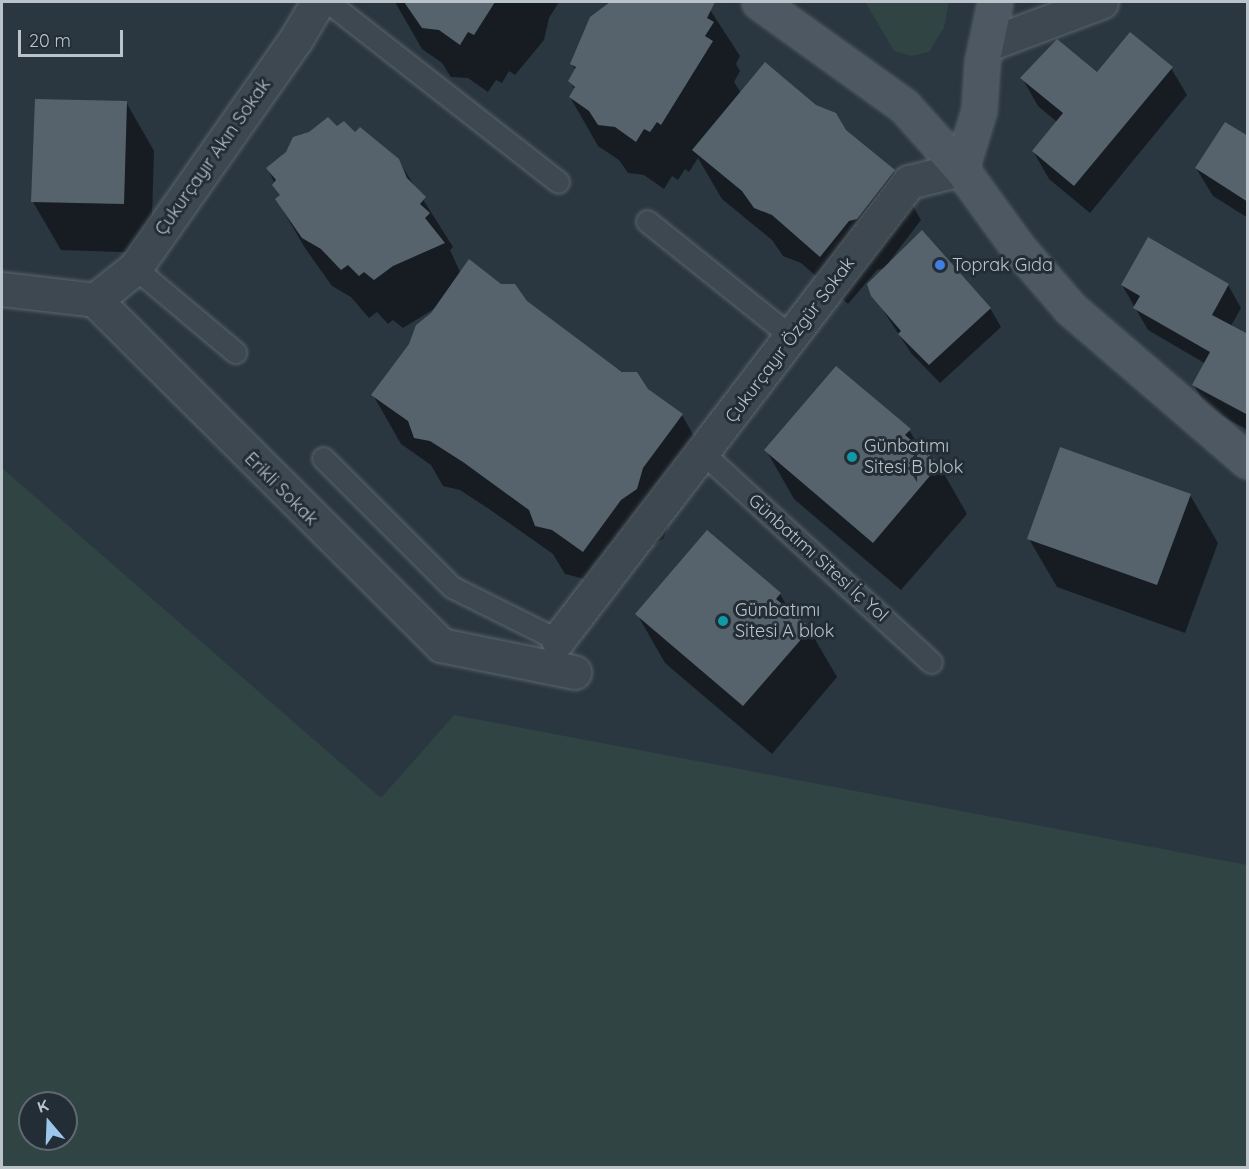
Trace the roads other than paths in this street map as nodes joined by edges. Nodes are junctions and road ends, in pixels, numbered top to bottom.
1 (318, 2) edge
2 (328, 2) edge
3 (759, 2) edge
4 (995, 2) edge
5 (1101, 2) edge
6 (986, 45) junction
7 (961, 169) junction
8 (558, 182) dead end
9 (647, 221) dead end
10 (135, 268) junction
11 (2, 289) edge
12 (95, 300) junction
13 (792, 337) junction
14 (235, 352) dead end
15 (704, 454) junction
16 (322, 458) dead end
17 (1248, 461) edge
18 (558, 640) joint
19 (931, 662) dead end
20 (573, 672) dead end

1 - 10 street, Çukurçayır Akın Sokak
2 - 8 lane
3 - 7 street
4 - 6 street
5 - 6 street
6 - 7 street
7 - 13 street, Çukurçayır Özgür Sokak
7 - 17 street
9 - 13 lane
10 - 12 street, Çukurçayır Akın Sokak
10 - 14 lane
11 - 12 street
12 - 20 street, Erikli Sokak
13 - 15 street, Çukurçayır Özgür Sokak
15 - 18 street, Çukurçayır Özgür Sokak
15 - 19 lane, Günbatımı Sitesi İç Yol
16 - 18 lane

